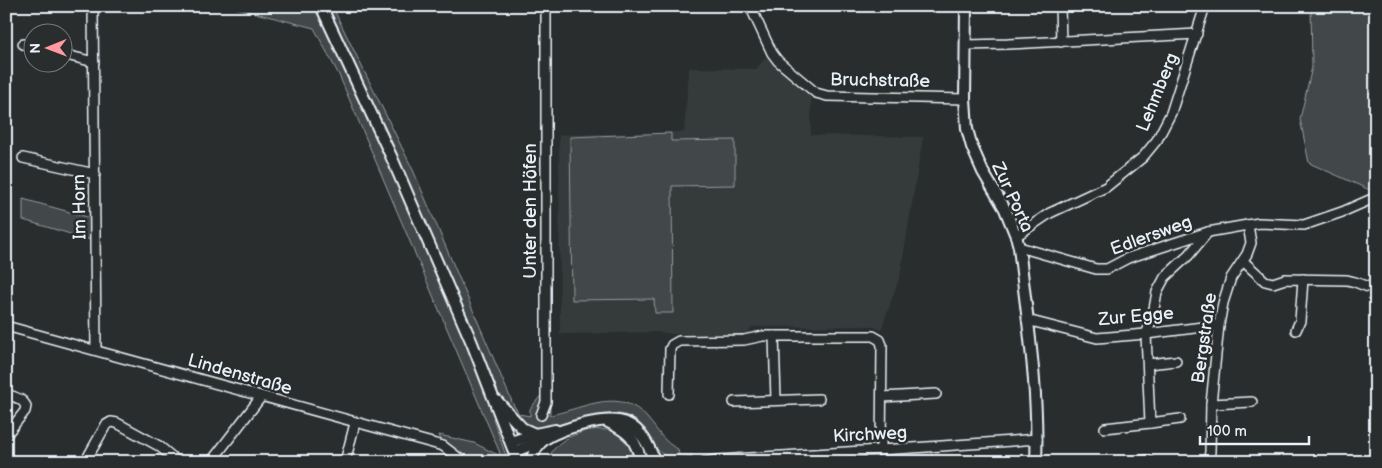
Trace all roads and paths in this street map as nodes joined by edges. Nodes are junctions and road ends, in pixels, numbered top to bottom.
1 (93, 6) edge
2 (321, 6) edge
3 (546, 6) edge
4 (750, 6) edge
5 (966, 6) edge
6 (1060, 6) edge
7 (1205, 6) edge
8 (1197, 34) junction
9 (1061, 42) junction
10 (966, 45) junction
11 (72, 56) edge
12 (94, 62) junction
13 (965, 99) junction
14 (23, 158) dead end
15 (94, 174) junction
16 (1374, 198) dead end
17 (1248, 225) junction
18 (1208, 232) junction
19 (1016, 236) junction
20 (1018, 247) junction
21 (1243, 261) junction
22 (1303, 279) junction
23 (1376, 290) edge
24 (1027, 320) junction
25 (1219, 325) junction
26 (6, 326) edge
27 (1296, 330) dead end
28 (1146, 334) junction
29 (774, 336) junction
30 (96, 350) junction
31 (1176, 361) dead end
32 (1148, 364) junction
33 (6, 394) edge
34 (669, 394) dead end
35 (936, 394) dead end
36 (262, 397) junction
37 (882, 397) junction
38 (495, 399) junction
39 (819, 399) dead end
40 (776, 400) junction
41 (734, 402) dead end
42 (1252, 402) dead end
43 (1211, 404) junction
44 (541, 415) dead end
45 (1180, 419) dead end
46 (605, 421) junction
47 (355, 423) junction
48 (1150, 423) junction
49 (1105, 428) dead end
50 (6, 435) edge
51 (540, 437) junction
52 (1037, 439) junction
53 (881, 450) junction
54 (514, 452) edge
55 (85, 462) edge
56 (178, 462) edge
57 (211, 462) edge
58 (345, 462) edge
59 (461, 462) edge
60 (531, 462) edge
61 (642, 462) edge
62 (655, 462) edge
63 (705, 462) edge
64 (1036, 462) edge
65 (1131, 462) edge
66 (1151, 462) edge
67 (1208, 462) edge

1 - 12 street, Im Horn
2 - 38 main road
3 - 44 street, Unter den Höfen
4 - 13 street, Bruchstraße
5 - 10 main road, Zur Porta
6 - 9 street
7 - 8 street, Lehmberg
8 - 9 street
8 - 19 street, Lehmberg
9 - 10 street
10 - 13 main road, Zur Porta
11 - 12 street
12 - 15 street, Im Horn
13 - 19 main road, Zur Porta
14 - 15 street
15 - 30 street, Im Horn
16 - 17 street, Edlersweg
17 - 18 street, Edlersweg
17 - 21 street, Bergstraße
18 - 20 street, Edlersweg
18 - 28 street
19 - 20 main road, Zur Porta
20 - 24 main road, Zur Porta
21 - 22 street
21 - 25 street, Bergstraße
22 - 23 street
22 - 27 street
24 - 28 street, Zur Egge
24 - 52 main road, Zur Porta
25 - 28 street, Zur Egge
25 - 43 street, Bergstraße
26 - 30 street, Lindenstraße
28 - 32 street
29 - 34 street
29 - 37 street
29 - 40 street
30 - 36 street, Lindenstraße
31 - 32 street
32 - 48 street
33 - 50 street
35 - 37 street
36 - 47 street, Lindenstraße
36 - 57 street
37 - 53 street
38 - 51 main road
38 - 54 main road
39 - 40 street
40 - 41 street
42 - 43 street
43 - 67 street, Bergstraße
45 - 48 street
46 - 51 main road
46 - 61 main road
46 - 62 main road
47 - 58 street
47 - 59 street, Lindenstraße
48 - 49 street
51 - 54 main road
51 - 60 main road
52 - 53 street, Kirchweg
52 - 64 main road, Zur Porta
53 - 63 street, Kirchweg
55 - 56 street
65 - 66 street

